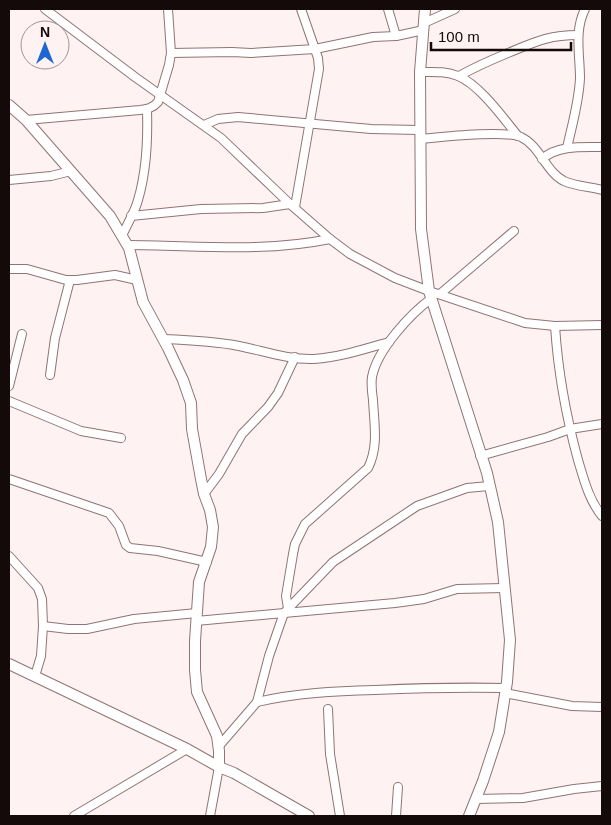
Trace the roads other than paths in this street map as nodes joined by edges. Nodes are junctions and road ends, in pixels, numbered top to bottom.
1 (45, 9) edge
2 (168, 9) edge
3 (302, 9) edge
4 (388, 9) edge
5 (425, 9) edge
6 (456, 9) edge
7 (585, 9) edge
8 (424, 27) junction
9 (578, 35) junction
10 (396, 36) junction
11 (315, 49) junction
12 (170, 53) junction
13 (420, 72) junction
14 (459, 76) junction
15 (160, 94) junction
16 (9, 105) edge
17 (148, 109) junction
18 (26, 120) junction
19 (310, 123) junction
20 (204, 125) junction
21 (420, 134) junction
22 (518, 136) junction
23 (602, 147) edge
24 (567, 148) junction
25 (542, 159) junction
26 (71, 171) junction
27 (9, 180) edge
28 (602, 190) edge
29 (292, 206) junction
30 (131, 216) junction
31 (514, 231) dead end
32 (124, 240) junction
33 (330, 240) junction
34 (9, 269) edge
35 (70, 280) junction
36 (137, 280) junction
37 (434, 295) junction
38 (602, 325) edge
39 (555, 326) junction
40 (22, 334) dead end
41 (163, 339) junction
42 (389, 342) junction
43 (294, 358) junction
44 (50, 375) dead end
45 (9, 386) edge
46 (9, 401) edge
47 (602, 424) edge
48 (570, 429) junction
49 (121, 438) dead end
50 (480, 456) junction
51 (9, 479) edge
52 (490, 486) junction
53 (204, 494) junction
54 (602, 516) edge
55 (9, 556) edge
56 (207, 562) junction
57 (504, 588) junction
58 (286, 611) junction
59 (197, 617) junction
60 (43, 626) junction
61 (9, 664) edge
62 (35, 676) junction
63 (506, 691) junction
64 (257, 702) junction
65 (602, 707) edge
66 (328, 709) dead end
67 (218, 746) junction
68 (187, 749) junction
69 (219, 767) junction
70 (602, 786) edge
71 (398, 787) dead end
72 (476, 799) junction
73 (74, 816) edge
74 (210, 816) edge
75 (309, 816) edge
76 (340, 816) edge
77 (396, 816) edge
78 (468, 816) edge

1 - 15 street
2 - 12 street
3 - 11 street
4 - 10 street
5 - 8 street
6 - 8 street
7 - 9 street
8 - 10 street
8 - 13 street
9 - 14 street
9 - 24 street
10 - 11 street
11 - 12 street
11 - 19 street
12 - 15 street
13 - 14 street
13 - 21 street
14 - 22 street
15 - 17 street
15 - 20 street
16 - 18 street
17 - 18 street
17 - 30 street
18 - 26 street
19 - 20 street
19 - 21 street
19 - 29 street
20 - 29 street
21 - 22 street
21 - 37 street
22 - 25 street
23 - 24 street
24 - 25 street
25 - 28 street
26 - 27 street
26 - 32 street
29 - 30 street
29 - 33 street
30 - 32 street
31 - 37 street
32 - 33 street
32 - 36 street
33 - 37 street
34 - 35 street
35 - 36 street
35 - 44 street
36 - 41 street
37 - 39 street
37 - 42 street
37 - 50 street
38 - 39 street
39 - 48 street
40 - 45 street
41 - 43 street
41 - 53 street
42 - 43 street
42 - 58 street
43 - 53 street
46 - 49 street
47 - 48 street
48 - 50 street
48 - 54 street
50 - 52 street
51 - 56 street
52 - 57 street
52 - 58 street
53 - 56 street
55 - 60 street
56 - 59 street
57 - 58 street
57 - 63 street
58 - 59 street
58 - 64 street
59 - 60 street
59 - 67 street
60 - 62 street
61 - 62 street
62 - 68 street
63 - 64 street
63 - 65 street
63 - 72 street
64 - 67 street
66 - 76 street
67 - 69 street
68 - 69 street
68 - 73 street
69 - 74 street
69 - 75 street
70 - 72 street
71 - 77 street
72 - 78 street

